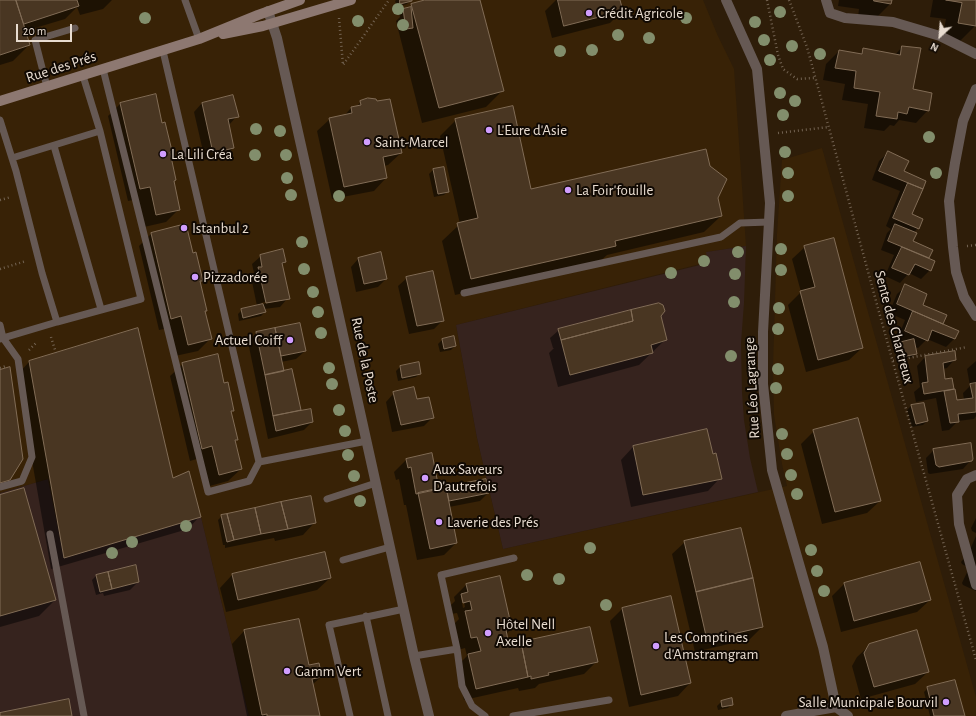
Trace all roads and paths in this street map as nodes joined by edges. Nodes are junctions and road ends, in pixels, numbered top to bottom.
1 (185, 0) edge
2 (300, 0) edge
3 (351, 0) edge
4 (389, 0) edge
5 (726, 0) edge
6 (733, 0) edge
7 (767, 0) edge
8 (789, 0) edge
9 (826, 0) edge
10 (268, 11) junction
11 (338, 14) dead end
12 (272, 23) junction
13 (75, 28) dead end
14 (199, 39) junction
15 (748, 46) junction
16 (163, 51) junction
17 (976, 54) edge
18 (103, 69) junction
19 (83, 76) junction
20 (815, 78) junction
21 (47, 87) junction
22 (976, 89) edge
23 (0, 101) edge
24 (0, 120) edge
25 (829, 127) junction
26 (100, 131) junction
27 (763, 135) junction
28 (54, 146) junction
29 (12, 158) junction
30 (12, 197) dead end
31 (0, 200) edge
32 (769, 222) junction
33 (29, 260) dead end
34 (0, 269) edge
35 (464, 293) dead end
36 (101, 309) junction
37 (976, 316) edge
38 (57, 322) junction
39 (0, 325) edge
40 (46, 338) dead end
41 (2, 339) edge
42 (42, 340) dead end
43 (967, 347) dead end
44 (29, 350) dead end
45 (56, 354) dead end
46 (892, 361) junction
47 (367, 441) junction
48 (259, 462) junction
49 (976, 475) edge
50 (376, 484) junction
51 (0, 487) edge
52 (327, 499) dead end
53 (50, 534) dead end
54 (390, 547) junction
55 (514, 558) dead end
56 (343, 560) dead end
57 (976, 585) edge
58 (404, 609) junction
59 (366, 616) junction
60 (456, 649) junction
61 (414, 656) junction
62 (976, 660) edge
63 (609, 700) dead end
64 (836, 707) junction
65 (84, 716) edge
66 (350, 716) edge
67 (388, 716) edge
68 (429, 716) edge
69 (485, 716) edge
70 (513, 716) edge
71 (786, 716) edge
72 (848, 716) edge

1 - 14 lane
2 - 10 main road, Rue des Prés
3 - 12 main road, Rue des Prés
4 - 11 path
5 - 15 street, Rue Léo Lagrange
6 - 15 street, Rue Léo Lagrange
7 - 20 path
8 - 20 path, Sente des Chartreux
9 - 17 street
10 - 12 street, Rue de la Poste
10 - 14 main road, Rue des Prés
12 - 14 main road, Rue des Prés
12 - 47 street, Rue de la Poste
13 - 21 lane
14 - 16 main road, Rue des Prés
15 - 27 street, Rue Léo Lagrange
16 - 18 main road, Rue des Prés
16 - 48 lane
18 - 19 main road, Rue des Prés
18 - 48 lane
19 - 21 main road, Rue des Prés
19 - 26 lane
20 - 25 path, Sente des Chartreux
21 - 23 main road, Rue des Prés
22 - 37 street
24 - 29 lane
25 - 27 path
25 - 46 path, Sente des Chartreux
26 - 28 lane
26 - 36 lane
27 - 32 street, Rue Léo Lagrange
28 - 29 lane
28 - 36 lane
29 - 38 lane
30 - 31 path
32 - 35 lane
32 - 64 street, Rue Léo Lagrange
33 - 34 path
36 - 38 lane
38 - 41 lane
39 - 41 lane
40 - 45 path
41 - 51 lane
42 - 44 path
43 - 46 path
46 - 62 path, Sente des Chartreux
47 - 48 lane
47 - 50 street, Rue de la Poste
49 - 57 street
50 - 52 lane
50 - 54 street, Rue de la Poste
53 - 65 lane
54 - 56 lane
54 - 58 street, Rue de la Poste
55 - 60 lane
58 - 59 lane
58 - 61 street, Rue de la Poste
59 - 66 lane
59 - 67 lane
60 - 61 lane
60 - 69 lane
61 - 68 street, Rue de la Poste
63 - 70 lane
64 - 71 street
64 - 72 street

